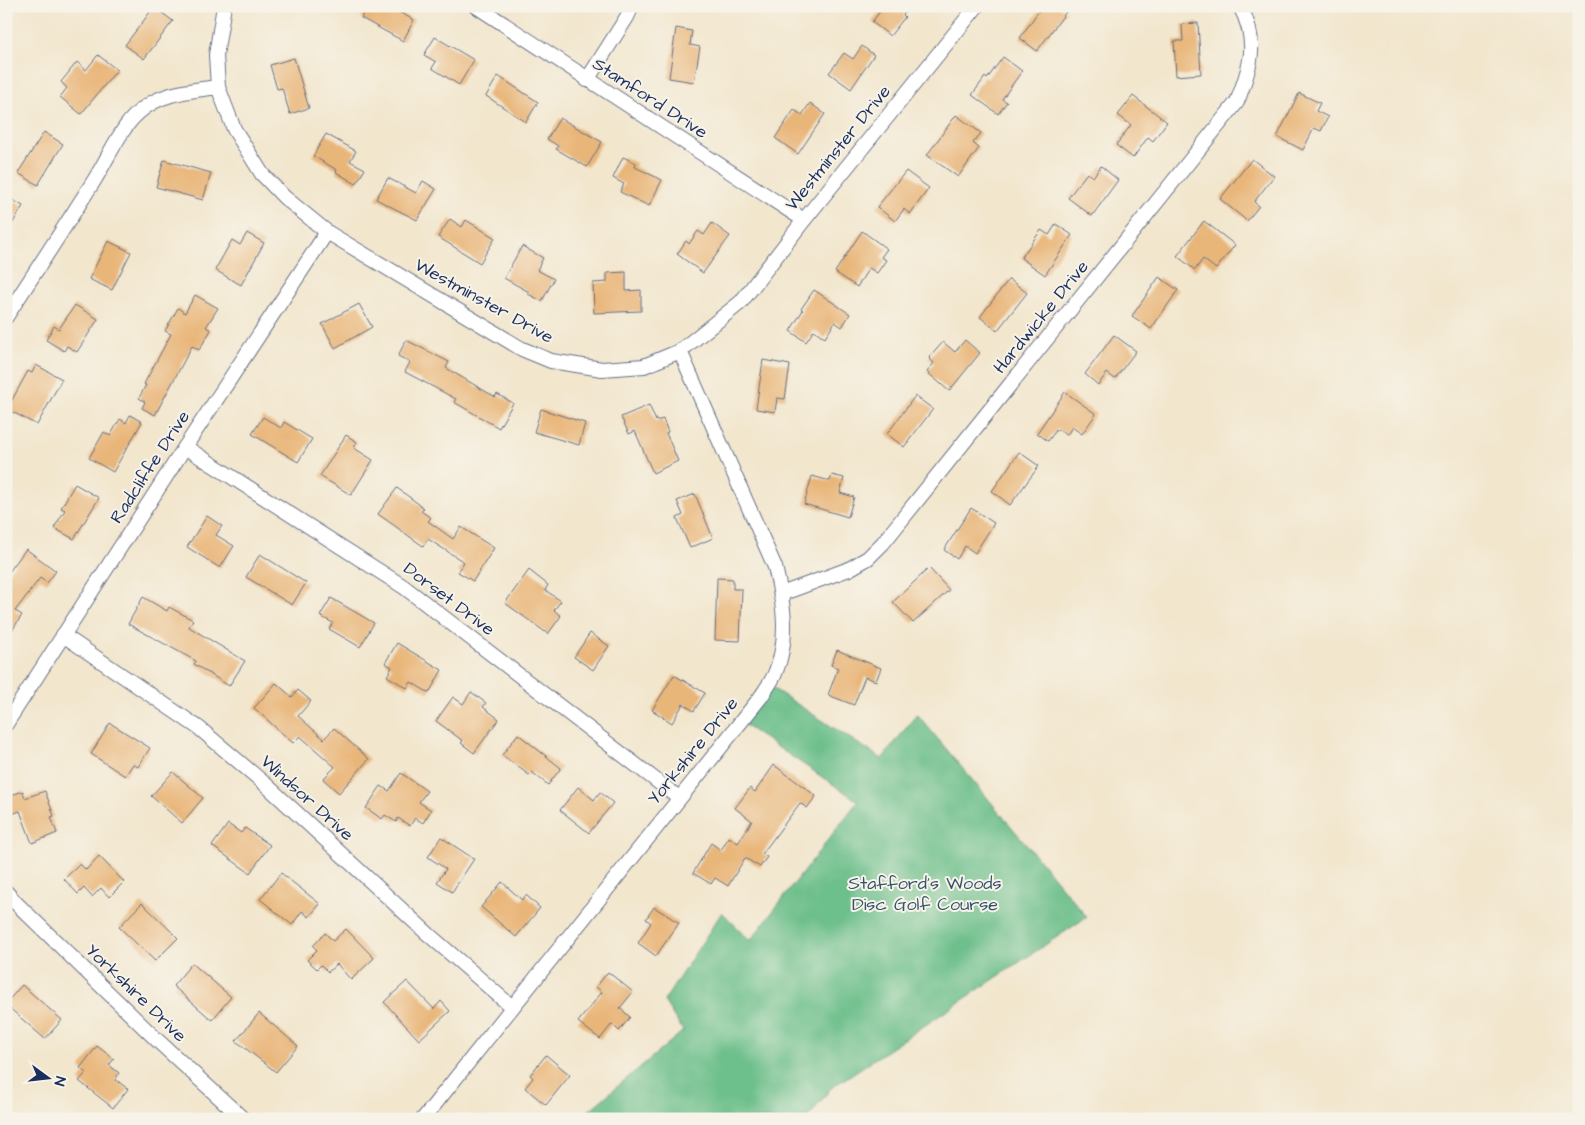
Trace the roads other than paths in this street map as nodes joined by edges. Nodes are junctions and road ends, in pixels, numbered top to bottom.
1 (224, 6) edge
2 (476, 6) edge
3 (632, 6) edge
4 (977, 6) edge
5 (1240, 6) edge
6 (587, 80) junction
7 (218, 87) junction
8 (804, 220) junction
9 (327, 232) junction
10 (6, 317) edge
11 (680, 352) junction
12 (185, 447) junction
13 (781, 594) junction
14 (63, 635) junction
15 (6, 724) edge
16 (680, 798) junction
17 (6, 892) edge
18 (512, 1007) junction
19 (243, 1119) edge
20 (423, 1119) edge

1 - 7 street, Westminster Drive
2 - 6 street, Stamford Drive
3 - 6 street
4 - 8 street, Westminster Drive
5 - 13 street, Hardwicke Drive
6 - 8 street, Stamford Drive
7 - 9 street, Westminster Drive
7 - 10 street
8 - 11 street, Westminster Drive
9 - 11 street, Westminster Drive
9 - 12 street, Radcliffe Drive
11 - 13 street, Yorkshire Drive
12 - 14 street, Radcliffe Drive
12 - 16 street, Dorset Drive
13 - 16 street, Yorkshire Drive
14 - 15 street, Radcliffe Drive
14 - 18 street, Windsor Drive
16 - 18 street, Yorkshire Drive
17 - 19 street, Yorkshire Drive
18 - 20 street, Yorkshire Drive

